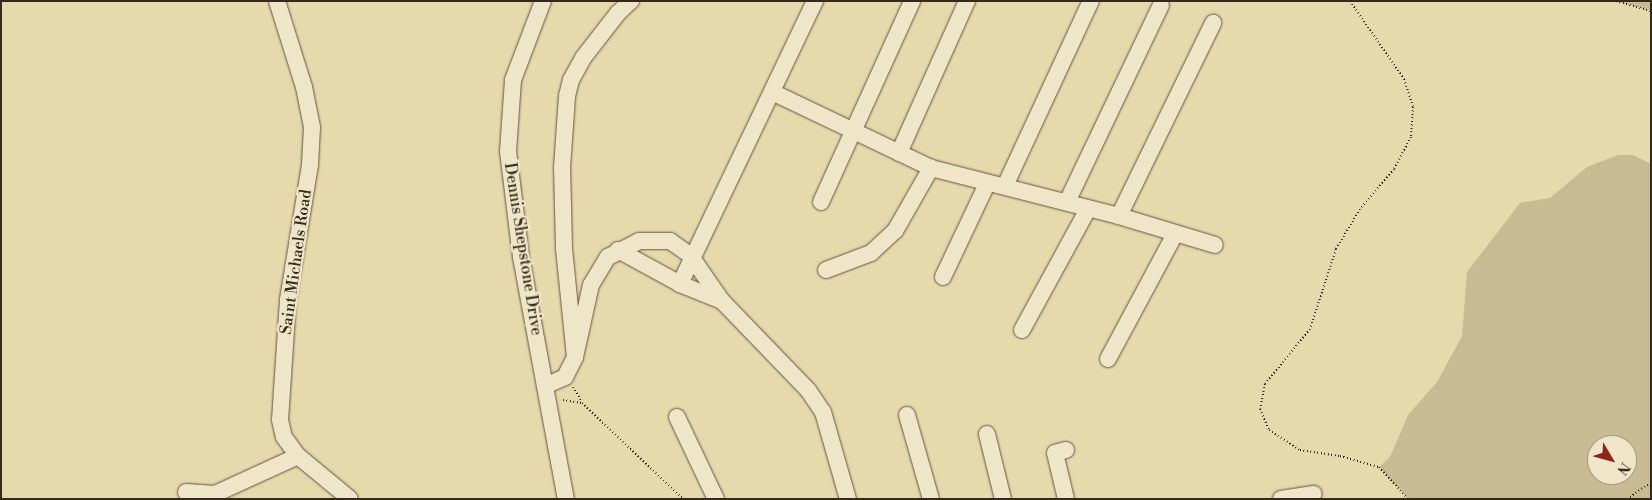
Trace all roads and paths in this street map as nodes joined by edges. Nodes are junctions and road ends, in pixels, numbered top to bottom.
1 (277, 1) edge
2 (542, 1) edge
3 (630, 1) edge
4 (815, 1) edge
5 (912, 1) edge
6 (967, 1) edge
7 (1091, 1) edge
8 (1350, 1) edge
9 (1616, 1) edge
10 (1161, 5) dead end
11 (1651, 11) edge
12 (1213, 23) dead end
13 (774, 94) junction
14 (853, 129) junction
15 (899, 154) junction
16 (931, 168) junction
17 (987, 184) junction
18 (1005, 186) junction
19 (821, 202) dead end
20 (1067, 202) junction
21 (1088, 209) junction
22 (1119, 216) junction
23 (1175, 234) junction
24 (1215, 245) dead end
25 (618, 250) junction
26 (693, 260) junction
27 (826, 270) dead end
28 (943, 277) dead end
29 (680, 284) junction
30 (722, 302) junction
31 (1022, 330) dead end
32 (575, 357) junction
33 (1108, 359) dead end
34 (546, 394) junction
35 (907, 415) dead end
36 (677, 417) dead end
37 (987, 434) dead end
38 (1066, 450) dead end
39 (298, 456) junction
40 (1651, 482) edge
41 (186, 492) dead end
42 (1314, 494) dead end
43 (350, 499) edge
44 (566, 499) edge
45 (683, 499) edge
46 (716, 499) edge
47 (848, 499) edge
48 (932, 499) edge
49 (1003, 499) edge
50 (1066, 499) edge
51 (1281, 499) edge
52 (1408, 499) edge
53 (1627, 499) edge

1 - 39 street, Saint Michaels Road
2 - 34 street, Dennis Shepstone Drive
3 - 32 street
4 - 13 street
5 - 14 street
6 - 15 street
7 - 18 street
8 - 52 path
9 - 11 path
10 - 20 street
12 - 22 street
13 - 14 street
13 - 26 street
14 - 15 street
14 - 19 street
15 - 16 street
16 - 17 street
16 - 27 street
17 - 18 street
17 - 28 street
18 - 20 street
20 - 21 street
21 - 22 street
21 - 31 street
22 - 23 street
23 - 24 street
23 - 33 street
25 - 26 street
25 - 29 street
25 - 32 street
26 - 29 street
26 - 30 street
29 - 30 street
30 - 47 street
32 - 34 street
34 - 44 street, Dennis Shepstone Drive
34 - 45 path
35 - 48 street
36 - 46 street
37 - 49 street
38 - 50 street
39 - 41 street
39 - 43 street, Saint Michaels Road
40 - 53 path
42 - 51 street

